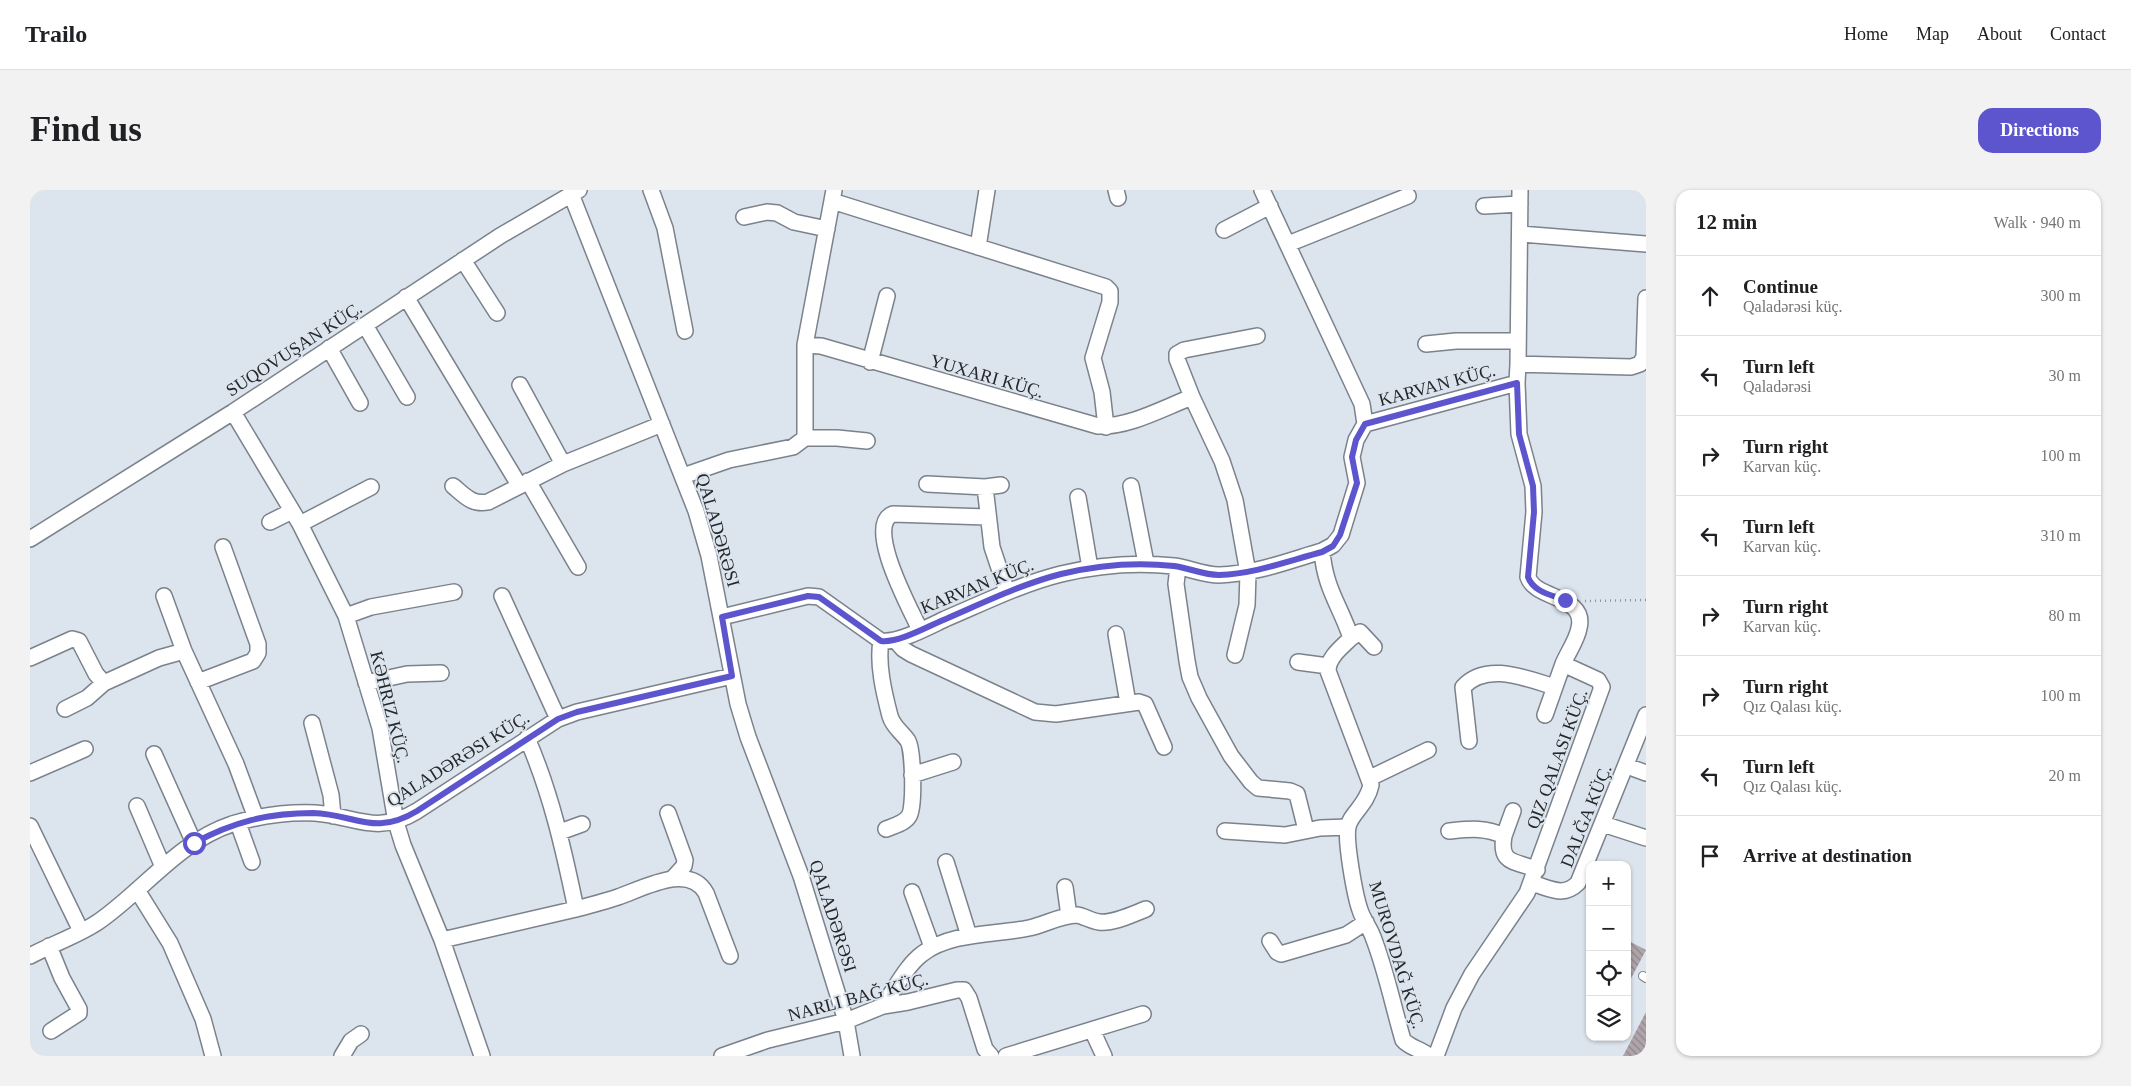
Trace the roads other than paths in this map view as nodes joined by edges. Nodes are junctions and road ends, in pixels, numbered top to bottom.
1 (651, 190) edge
2 (987, 190) edge
3 (1262, 190) edge
4 (575, 192) edge
5 (833, 195) edge
6 (1408, 196) dead end
7 (1520, 197) edge
8 (1270, 206) junction
9 (1484, 206) dead end
10 (744, 217) dead end
11 (827, 228) junction
12 (1224, 230) dead end
13 (1520, 234) junction
14 (1288, 244) junction
15 (1646, 244) edge
16 (978, 247) junction
17 (464, 260) junction
18 (887, 296) dead end
19 (406, 297) junction
20 (1646, 298) edge
21 (497, 313) dead end
22 (365, 325) junction
23 (685, 331) dead end
24 (1257, 336) dead end
25 (1517, 342) junction
26 (1426, 344) dead end
27 (805, 345) junction
28 (329, 348) junction
29 (870, 362) junction
30 (1518, 364) junction
31 (1517, 383) junction
32 (520, 385) dead end
33 (407, 397) dead end
34 (1192, 397) junction
35 (360, 403) dead end
36 (233, 412) junction
37 (662, 424) junction
38 (1365, 424) junction
39 (1106, 427) junction
40 (804, 438) junction
41 (866, 441) dead end
42 (563, 464) junction
43 (683, 476) junction
44 (523, 483) junction
45 (927, 484) dead end
46 (1001, 485) dead end
47 (453, 486) dead end
48 (1131, 486) dead end
49 (372, 487) dead end
50 (986, 487) junction
51 (1078, 497) dead end
52 (987, 517) junction
53 (296, 518) junction
54 (270, 522) dead end
55 (30, 538) edge
56 (223, 548) dead end
57 (1322, 552) junction
58 (1146, 563) junction
59 (578, 567) dead end
60 (1178, 567) junction
61 (1090, 568) junction
62 (1248, 573) junction
63 (454, 592) dead end
64 (1007, 592) junction
65 (164, 596) dead end
66 (502, 596) dead end
67 (346, 616) junction
68 (722, 617) junction
69 (920, 630) junction
70 (1116, 634) dead end
71 (1351, 638) junction
72 (888, 640) junction
73 (1374, 647) dead end
74 (184, 651) junction
75 (1235, 655) dead end
76 (30, 658) edge
77 (1298, 662) dead end
78 (1563, 664) junction
79 (1328, 666) junction
80 (441, 673) dead end
81 (732, 676) junction
82 (198, 682) junction
83 (104, 683) junction
84 (366, 683) junction
85 (1555, 687) junction
86 (1128, 703) junction
87 (64, 709) dead end
88 (1545, 715) dead end
89 (1646, 715) edge
90 (558, 719) junction
91 (312, 723) dead end
92 (527, 738) junction
93 (1469, 741) dead end
94 (1164, 747) dead end
95 (85, 749) dead end
96 (1428, 750) dead end
97 (154, 754) dead end
98 (953, 762) dead end
99 (1627, 766) junction
100 (30, 773) edge
101 (1646, 773) edge
102 (912, 775) junction
103 (1370, 778) junction
104 (137, 806) dead end
105 (1513, 811) dead end
106 (668, 813) dead end
107 (333, 816) junction
108 (256, 818) junction
109 (396, 822) junction
110 (238, 823) junction
111 (582, 824) dead end
112 (1603, 824) junction
113 (1348, 827) junction
114 (886, 829) dead end
115 (1306, 830) junction
116 (31, 831) edge
117 (1225, 831) dead end
118 (1449, 831) dead end
119 (560, 832) junction
120 (1504, 836) junction
121 (1646, 838) edge
122 (194, 843) junction
123 (252, 862) dead end
124 (946, 862) dead end
125 (163, 867) junction
126 (1534, 876) junction
127 (673, 878) junction
128 (1065, 887) dead end
129 (137, 890) junction
130 (912, 892) dead end
131 (576, 910) junction
132 (1146, 910) dead end
133 (1069, 916) junction
134 (1366, 922) junction
135 (81, 931) junction
136 (969, 936) junction
137 (442, 940) junction
138 (1270, 940) dead end
139 (49, 946) junction
140 (932, 947) junction
141 (30, 956) edge
142 (730, 956) dead end
143 (883, 1006) junction
144 (1143, 1014) dead end
145 (846, 1021) junction
146 (1092, 1030) junction
147 (52, 1031) dead end
148 (362, 1034) dead end
149 (213, 1056) edge
150 (342, 1056) edge
151 (482, 1056) edge
152 (722, 1056) edge
153 (852, 1056) edge
154 (991, 1056) edge
155 (1006, 1056) edge
156 (1104, 1056) edge
157 (1428, 1056) edge
158 (1436, 1056) edge

1 - 23 street
2 - 16 street
3 - 8 street
4 - 17 street, SUQOVUŞAN KÜÇ.
4 - 37 street, QALADƏRƏSI
5 - 11 street
5 - 16 street
6 - 14 street
7 - 9 street
7 - 13 street
8 - 12 street
8 - 14 street
10 - 11 street
11 - 27 street
13 - 15 street
13 - 25 street
14 - 38 street
16 - 39 street
17 - 19 street, SUQOVUŞAN KÜÇ.
17 - 21 street
18 - 29 street
19 - 22 street, SUQOVUŞAN KÜÇ.
19 - 44 street
20 - 30 street, KARVAN KÜÇ.
22 - 28 street, SUQOVUŞAN KÜÇ.
22 - 33 street
24 - 34 street
25 - 26 street
25 - 30 street
27 - 29 street
27 - 40 street
28 - 35 street
28 - 36 street, SUQOVUŞAN KÜÇ.
29 - 39 street
30 - 31 street, KARVAN KÜÇ.
31 - 38 street, KARVAN KÜÇ.
31 - 78 street
32 - 42 street
34 - 39 street
34 - 62 street
36 - 53 street, KƏHRIZ KÜÇ.
36 - 55 street, SUQOVUŞAN KÜÇ.
37 - 42 street
37 - 43 street, QALADƏRƏSI
38 - 57 street, KARVAN KÜÇ.
40 - 41 street
40 - 43 street
42 - 44 street
43 - 68 street, QALADƏRƏSI
44 - 47 street
44 - 59 street
45 - 50 street
46 - 50 street
48 - 58 street
49 - 53 street
50 - 52 street
51 - 61 street
52 - 64 street
52 - 69 street
53 - 54 street
53 - 67 street, KƏHRIZ KÜÇ.
56 - 82 street
57 - 62 street, KARVAN KÜÇ.
57 - 71 street
58 - 60 street, KARVAN KÜÇ.
58 - 61 street, KARVAN KÜÇ.
60 - 62 street, KARVAN KÜÇ.
60 - 115 street
61 - 64 street, KARVAN KÜÇ.
62 - 75 street
63 - 67 street
64 - 69 street, KARVAN KÜÇ.
65 - 74 street
66 - 90 street
67 - 84 street, KƏHRIZ KÜÇ.
68 - 72 street
68 - 81 street, QALADƏRƏSI
69 - 72 street, KARVAN KÜÇ.
70 - 86 street
71 - 73 street
71 - 79 street
72 - 86 street
72 - 102 street
74 - 82 street
74 - 83 street
76 - 83 street
77 - 79 street
78 - 85 street
78 - 126 street
79 - 103 street
80 - 84 street
81 - 90 street, QALADƏRƏSI KÜÇ.
81 - 145 street, QALADƏRƏSI
82 - 108 street
83 - 87 street
84 - 109 street, KƏHRIZ KÜÇ.
85 - 88 street
85 - 93 street
86 - 94 street
89 - 99 street, DALĞA KÜÇ.
90 - 92 street, QALADƏRƏSI KÜÇ.
91 - 107 street
92 - 109 street, QALADƏRƏSI KÜÇ.
92 - 119 street
95 - 100 street
96 - 103 street
97 - 122 street
98 - 102 street
99 - 101 street
99 - 112 street, DALĞA KÜÇ.
102 - 114 street
103 - 113 street
104 - 125 street
105 - 120 street
106 - 127 street
107 - 108 street, QALADƏRƏSI KÜÇ.
107 - 109 street, QALADƏRƏSI KÜÇ.
108 - 110 street, QALADƏRƏSI KÜÇ.
109 - 137 street, KƏHRIZ KÜÇ.
110 - 122 street, QALADƏRƏSI KÜÇ.
110 - 123 street
111 - 119 street
112 - 121 street
112 - 126 street, DALĞA KÜÇ.
113 - 115 street
113 - 134 street, MUROVDAĞ KÜÇ.
115 - 117 street
116 - 135 street
118 - 120 street
119 - 131 street
120 - 126 street
122 - 125 street, QALADƏRƏSI KÜÇ.
124 - 136 street
125 - 129 street, QALADƏRƏSI KÜÇ.
126 - 158 street
127 - 131 street
127 - 142 street
128 - 133 street
129 - 135 street, QALADƏRƏSI KÜÇ.
129 - 149 street
130 - 140 street
131 - 137 street
132 - 133 street
133 - 136 street
134 - 138 street
134 - 157 street, MUROVDAĞ KÜÇ.
135 - 139 street, QALADƏRƏSI KÜÇ.
136 - 140 street
137 - 151 street, KƏHRIZ KÜÇ.
139 - 141 street, QALADƏRƏSI KÜÇ.
139 - 147 street
140 - 143 street
143 - 145 street
143 - 154 street
144 - 146 street
145 - 152 street
145 - 153 street, QALADƏRƏSI
146 - 155 street
146 - 156 street
148 - 150 street

